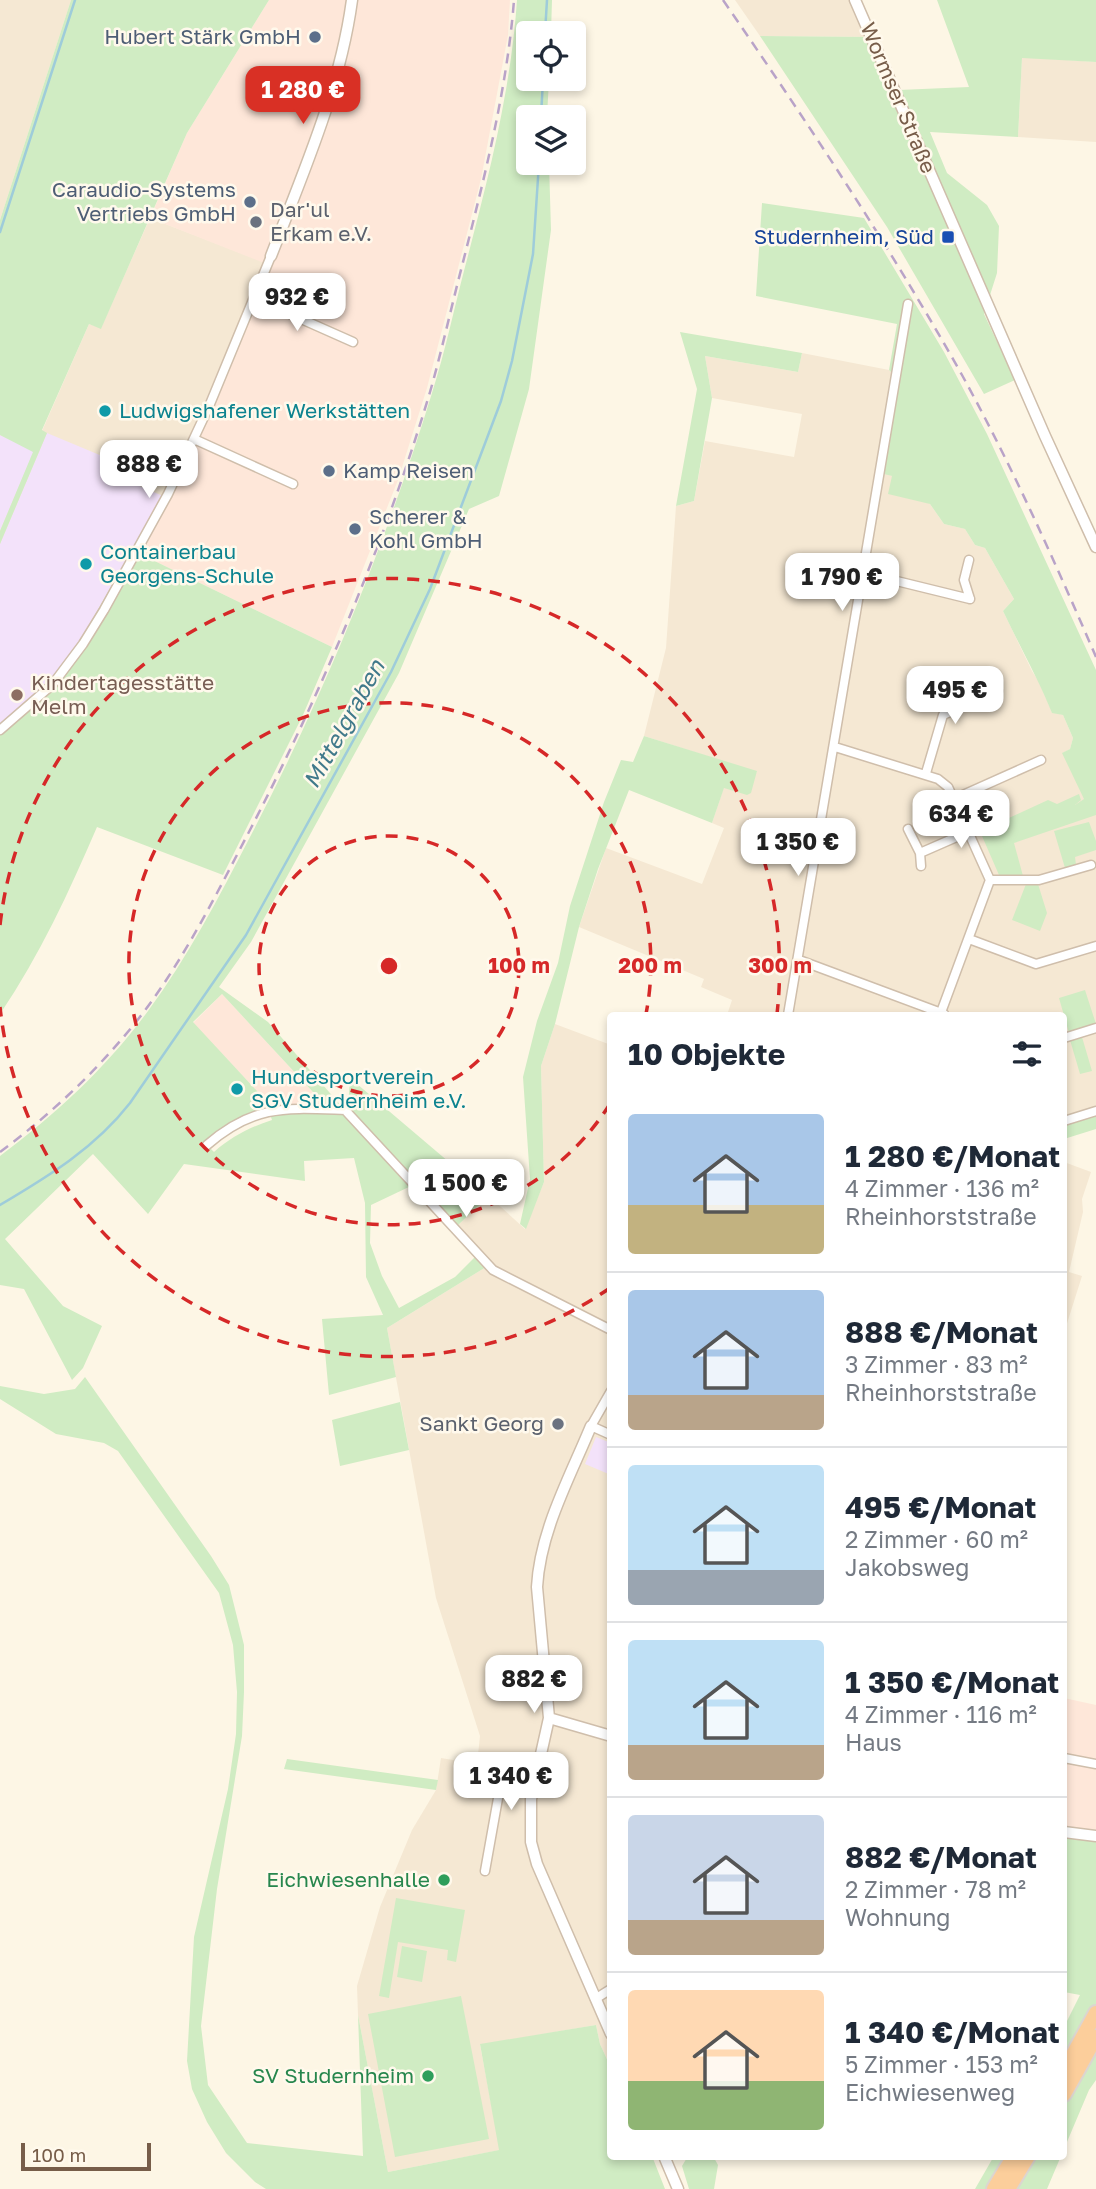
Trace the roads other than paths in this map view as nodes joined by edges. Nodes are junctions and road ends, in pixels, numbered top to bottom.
1 (352, 0) edge
2 (855, 0) edge
3 (271, 256) joint
4 (254, 299) junction
5 (908, 304) dead end
6 (353, 342) dead end
7 (194, 439) junction
8 (293, 484) dead end
9 (1096, 547) edge
10 (969, 560) dead end
11 (864, 573) junction
12 (998, 691) dead end
13 (934, 705) dead end
14 (952, 711) junction
15 (0, 730) edge
16 (835, 747) junction
17 (1041, 760) dead end
18 (926, 774) junction
19 (954, 799) junction
20 (908, 829) dead end
21 (968, 832) junction
22 (920, 853) junction
23 (1091, 865) dead end
24 (921, 866) dead end
25 (990, 880) junction
26 (969, 939) junction
27 (1096, 946) edge
28 (799, 960) junction
29 (789, 1012) edge
30 (937, 1012) edge
31 (943, 1012) edge
32 (1096, 1028) edge
33 (1067, 1037) edge
34 (1096, 1111) edge
35 (1067, 1120) edge
36 (207, 1145) dead end
37 (607, 1328) edge
38 (607, 1398) edge
39 (591, 1426) junction
40 (607, 1433) edge
41 (550, 1718) junction
42 (607, 1735) edge
43 (540, 1756) junction
44 (1067, 1759) edge
45 (1096, 1764) edge
46 (1067, 1832) edge
47 (1096, 1836) edge
48 (485, 1871) dead end
49 (607, 1992) edge
50 (595, 1999) junction
51 (1096, 2013) edge
52 (607, 2025) edge
53 (1096, 2037) edge
54 (1067, 2066) edge
55 (1067, 2089) edge
56 (666, 2160) edge
57 (1011, 2160) edge
58 (1026, 2160) edge
59 (678, 2189) edge
60 (993, 2189) edge
61 (1008, 2189) edge

1 - 3 street
2 - 9 street, Wormser Straße
3 - 4 street
4 - 6 street
4 - 7 street
5 - 11 street
7 - 8 street
7 - 15 street
10 - 11 street
11 - 16 street
12 - 14 street
13 - 14 street
14 - 18 street
16 - 18 street
16 - 28 street
17 - 19 street
18 - 19 street
19 - 21 street
20 - 22 street
21 - 22 street
21 - 25 street
22 - 24 street
23 - 25 street
25 - 26 street
26 - 27 street
26 - 31 street
28 - 29 street
28 - 30 street
32 - 33 street
34 - 35 street
36 - 37 street
38 - 39 street
39 - 40 street
39 - 41 street
41 - 42 street
41 - 43 street
43 - 48 street
43 - 50 street
44 - 45 street
46 - 47 street
49 - 50 street
50 - 52 street
51 - 54 highway
53 - 55 highway
56 - 59 street
57 - 60 highway
58 - 61 highway

